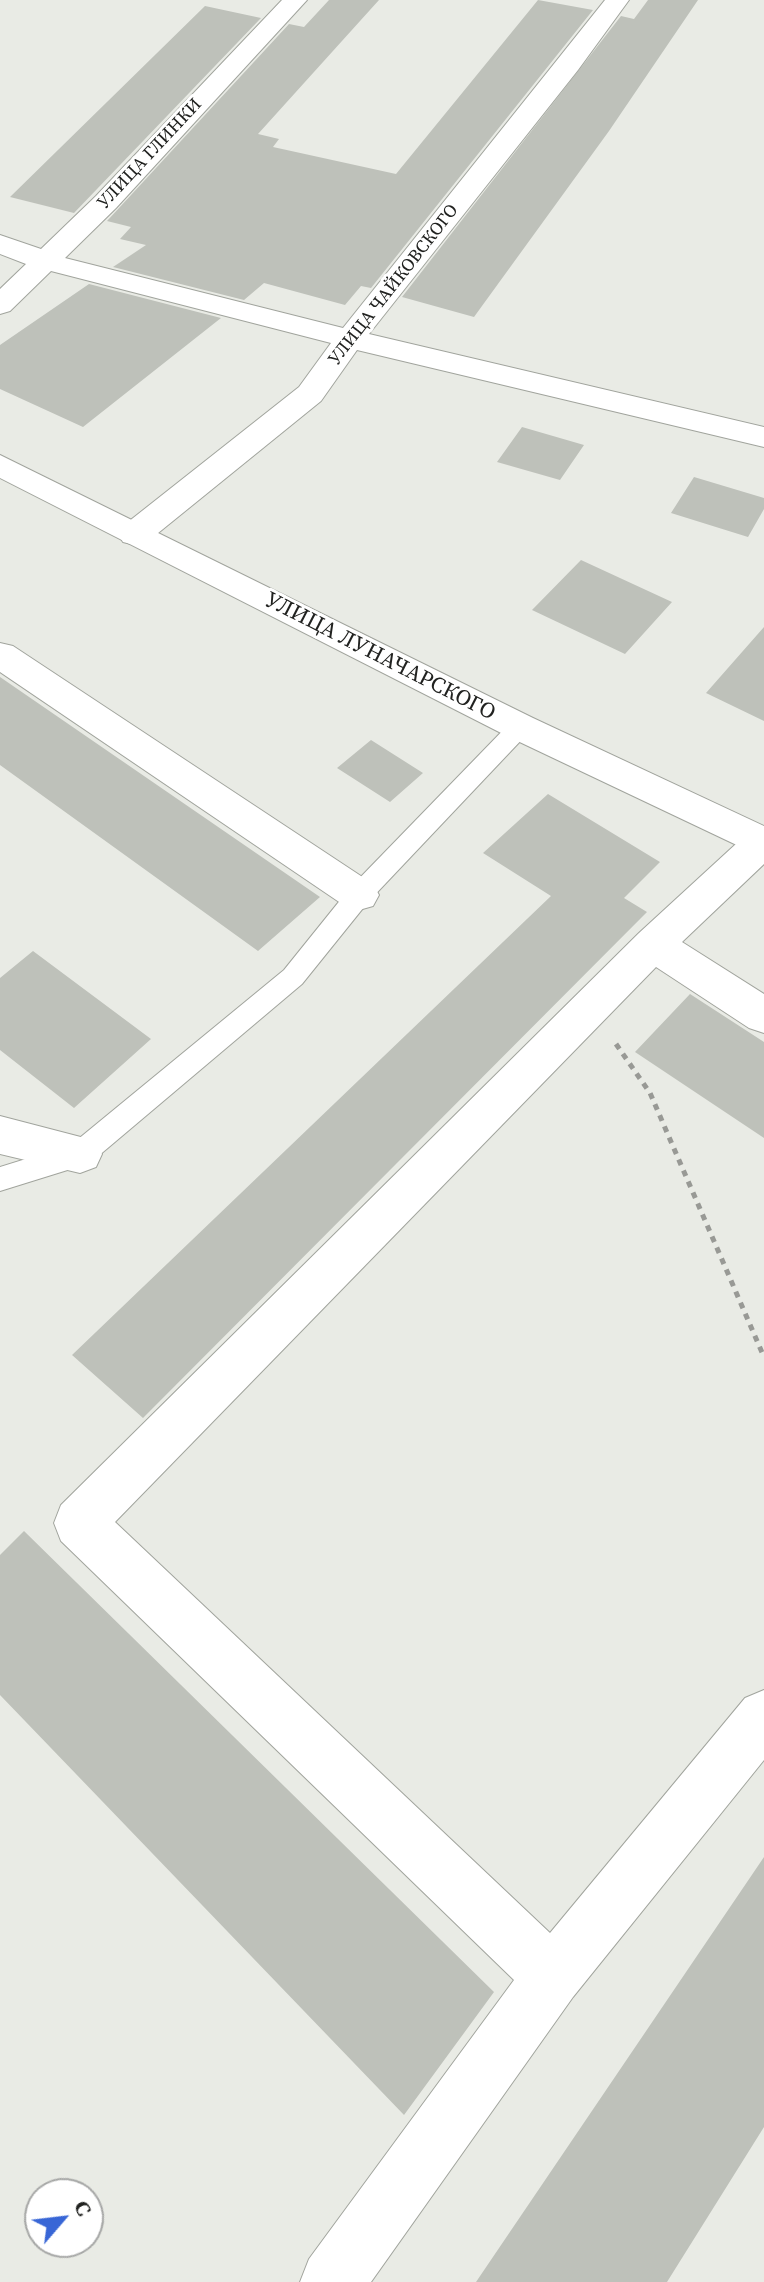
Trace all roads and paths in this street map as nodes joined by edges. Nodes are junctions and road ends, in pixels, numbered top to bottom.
1 (295, 0) edge
2 (617, 0) edge
3 (0, 244) edge
4 (45, 261) junction
5 (0, 305) edge
6 (349, 340) junction
7 (764, 437) edge
8 (0, 465) edge
9 (135, 534) junction
10 (0, 655) edge
11 (520, 727) junction
12 (764, 842) edge
13 (359, 895) junction
14 (653, 944) junction
15 (591, 1007) junction
16 (764, 1016) edge
17 (0, 1135) edge
18 (80, 1154) junction
19 (0, 1179) edge
20 (764, 1357) edge
21 (764, 1717) edge
22 (552, 1976) junction
23 (332, 2282) edge

1 - 4 street, УЛИЦА ГЛИНКИ
2 - 6 street, УЛИЦА ЧАЙКОВСКОГО
3 - 4 street
4 - 5 street, УЛИЦА ГЛИНКИ
4 - 6 street
6 - 7 street
6 - 9 street, УЛИЦА ЧАЙКОВСКОГО
8 - 9 street, УЛИЦА ЛУНАЧАРСКОГО
9 - 11 street, УЛИЦА ЛУНАЧАРСКОГО
10 - 13 street
11 - 12 street, УЛИЦА ЛУНАЧАРСКОГО
11 - 13 lane
12 - 14 street
13 - 18 lane
14 - 15 street
14 - 16 street
15 - 20 path
15 - 22 street
17 - 18 street
18 - 19 lane
21 - 22 street
22 - 23 street

